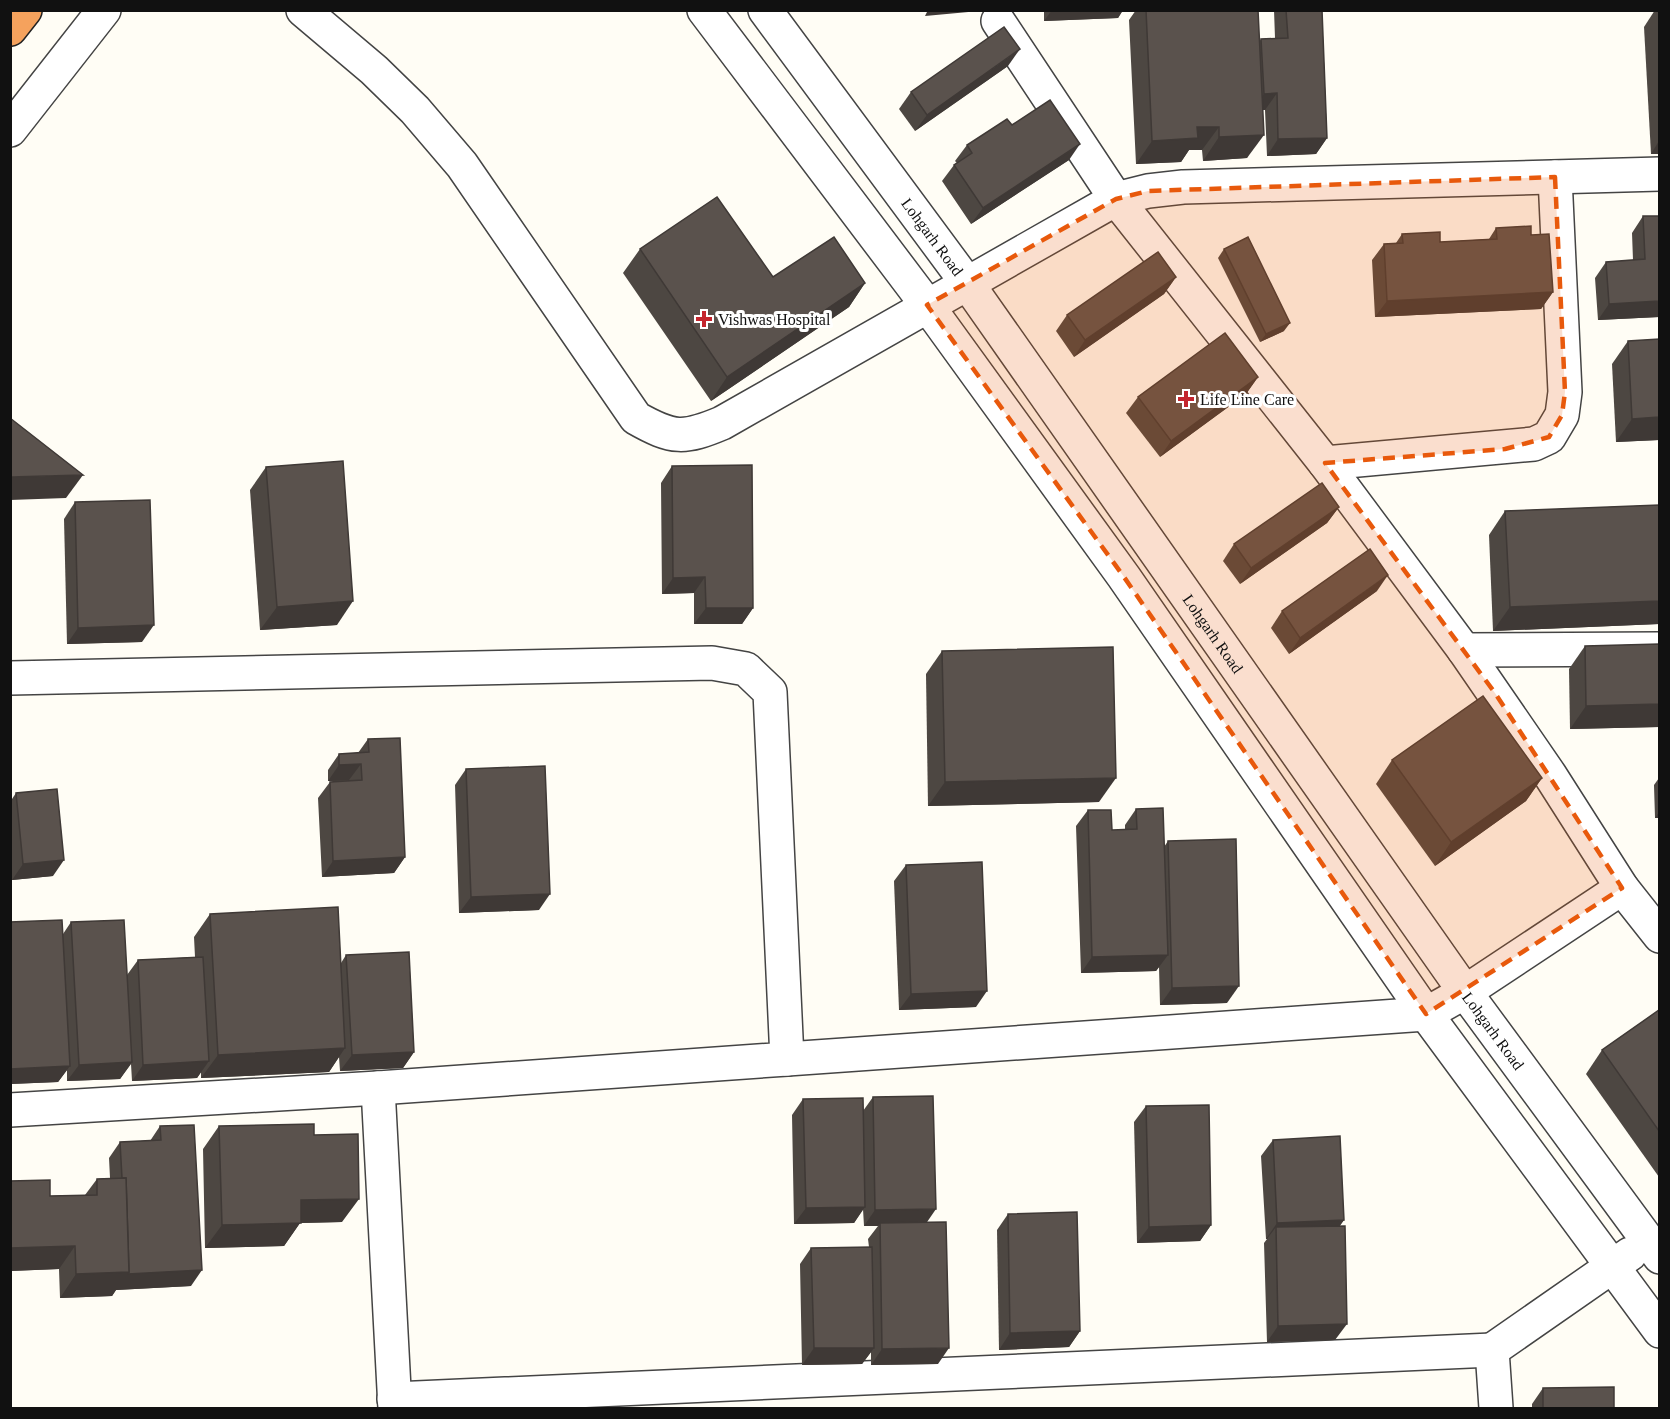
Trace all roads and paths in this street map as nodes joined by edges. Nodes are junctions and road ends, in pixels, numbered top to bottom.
1 (25, 10) edge
2 (104, 10) edge
3 (303, 10) edge
4 (704, 10) edge
5 (765, 10) edge
6 (998, 21) dead end
7 (10, 29) edge
8 (10, 130) edge
9 (1659, 174) edge
10 (1555, 177) junction
11 (1116, 199) junction
12 (967, 283) junction
13 (927, 305) junction
14 (1325, 463) junction
15 (1659, 648) edge
16 (1464, 650) junction
17 (10, 678) edge
18 (1640, 900) edge
19 (1659, 936) edge
20 (1465, 992) junction
21 (1426, 1014) junction
22 (787, 1059) junction
23 (378, 1088) junction
24 (10, 1110) edge
25 (1654, 1250) edge
26 (1612, 1266) junction
27 (1659, 1330) edge
28 (1492, 1350) junction
29 (394, 1404) edge
30 (1496, 1408) edge

1 - 7 highway
2 - 8 street
3 - 13 street
4 - 13 street
5 - 12 street, Lohgarh Road
6 - 11 street
9 - 10 street
10 - 11 street
10 - 14 street
11 - 12 street
11 - 14 street
12 - 13 street
12 - 20 street, Lohgarh Road
13 - 21 street
14 - 16 street
15 - 16 street
16 - 18 street
17 - 22 street
18 - 19 street
18 - 20 street
20 - 21 street
20 - 25 street, Lohgarh Road
21 - 22 street
21 - 26 street
22 - 23 street
23 - 24 street
23 - 29 street
25 - 26 street
26 - 27 street
26 - 28 street
28 - 29 street
28 - 30 street

